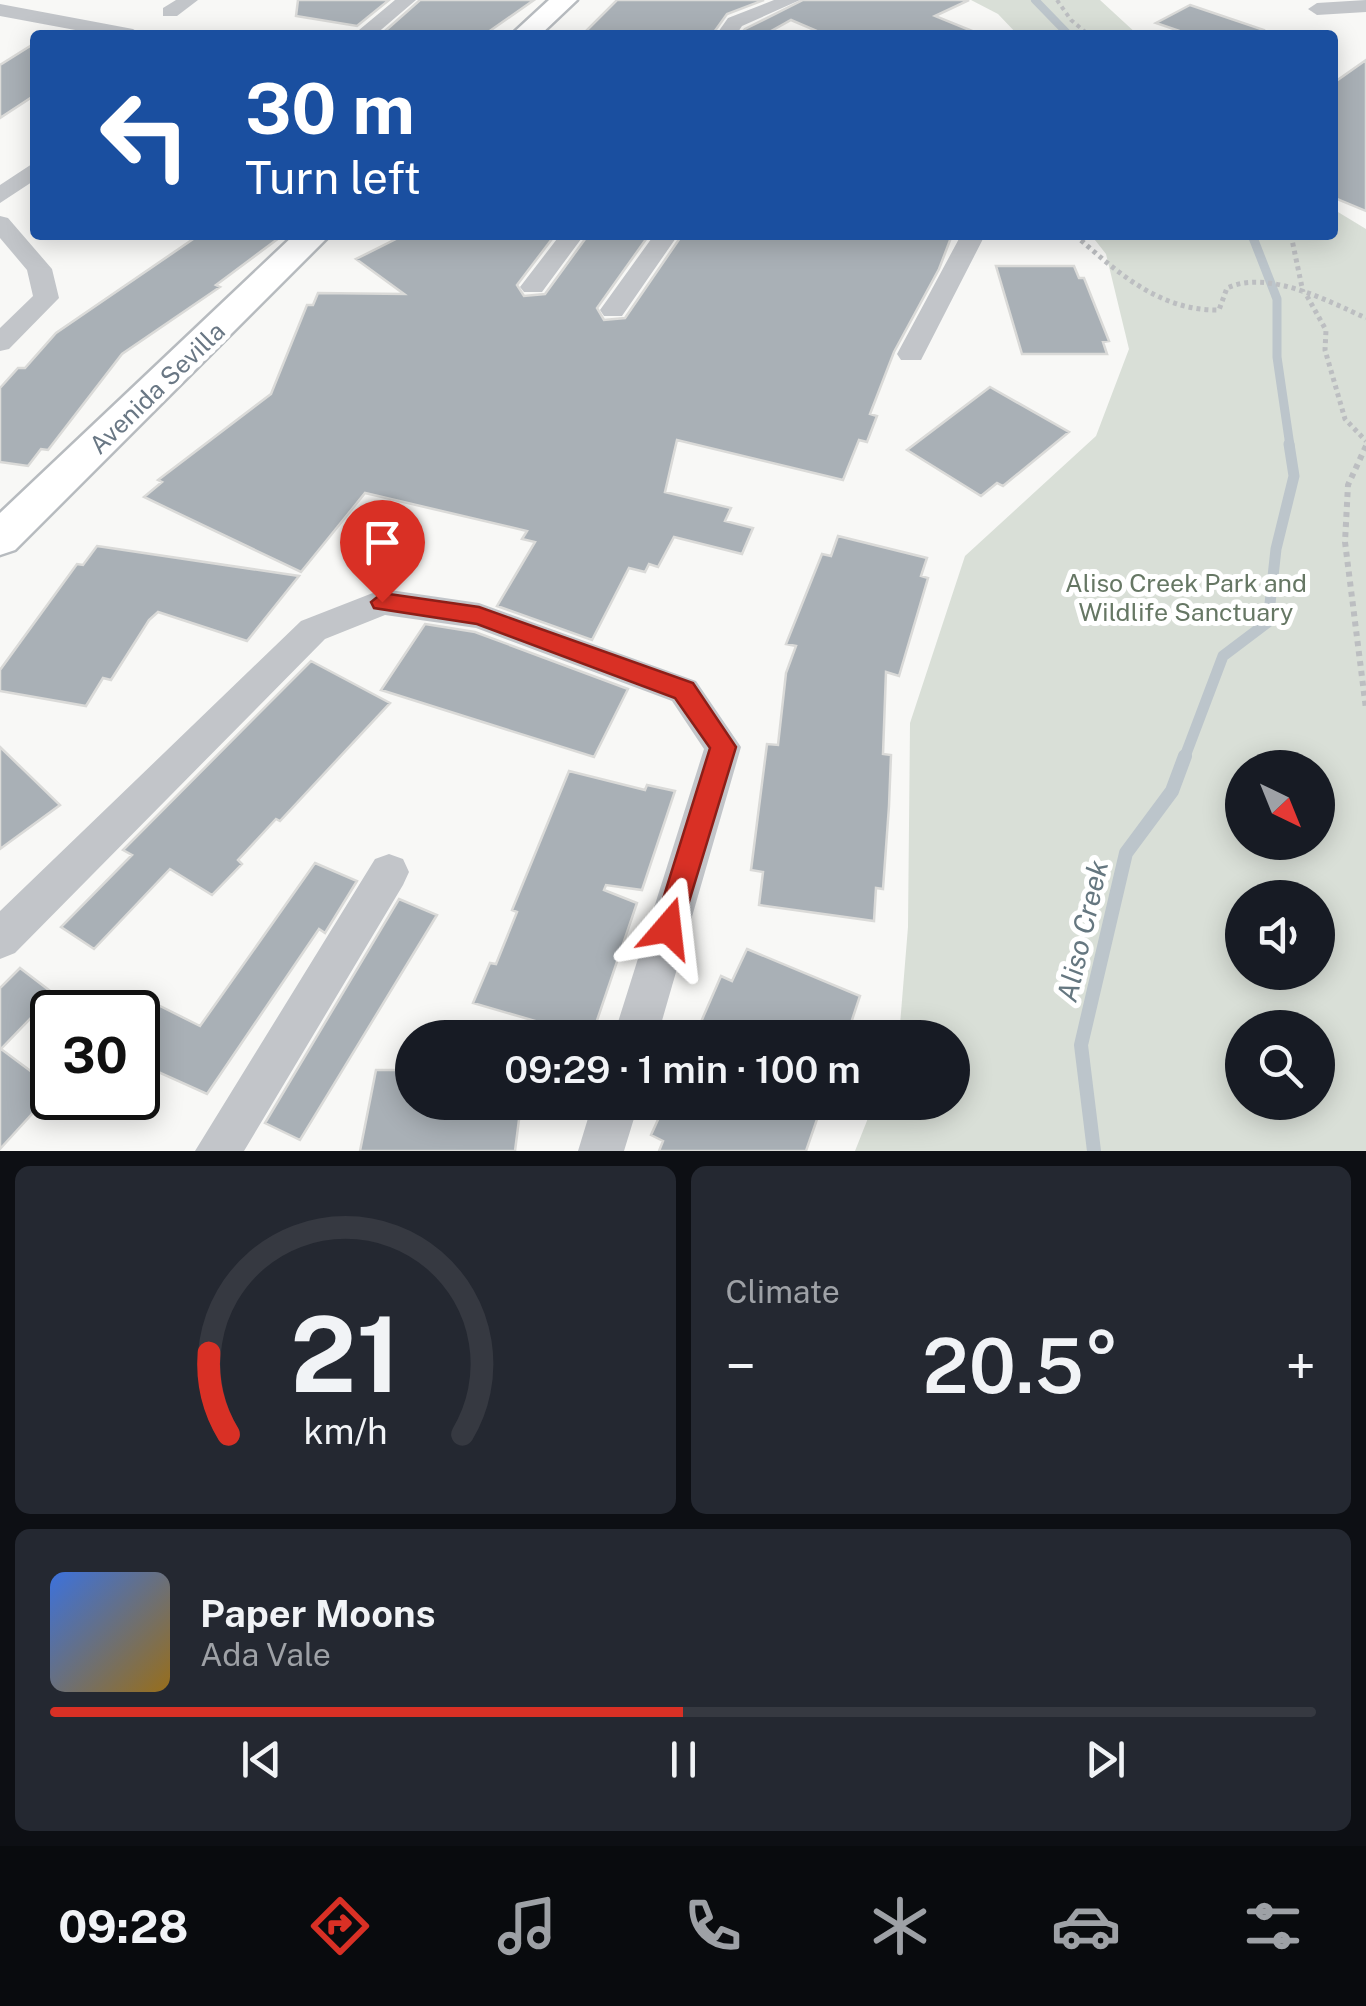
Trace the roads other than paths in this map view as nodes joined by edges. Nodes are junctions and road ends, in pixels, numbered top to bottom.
1 (64, 0) edge
2 (189, 0) edge
3 (406, 0) edge
4 (564, 0) edge
5 (791, 0) edge
6 (1366, 6) edge
7 (1316, 8) dead end
8 (0, 10) edge
9 (170, 12) dead end
10 (35, 16) junction
11 (108, 30) edge
12 (369, 30) edge
13 (530, 30) edge
14 (729, 30) edge
15 (0, 34) edge
16 (30, 173) edge
17 (0, 196) edge
18 (0, 223) edge
19 (308, 240) edge
20 (568, 240) edge
21 (662, 240) edge
22 (971, 240) edge
23 (533, 287) dead end
24 (613, 310) dead end
25 (0, 343) edge
26 (911, 354) dead end
27 (0, 539) edge
28 (389, 872) dead end
29 (0, 939) edge
30 (640, 1020) edge
31 (610, 1120) edge
32 (218, 1151) edge
33 (601, 1151) edge

1 - 10 street
2 - 9 street
3 - 12 street
4 - 13 street
5 - 14 street
6 - 7 street
8 - 10 street
10 - 11 street
10 - 15 street
16 - 17 street
18 - 25 street
19 - 27 street, Avenida Sevilla
20 - 23 street
21 - 24 street
22 - 26 street
28 - 32 street
29 - 30 street
31 - 33 street

